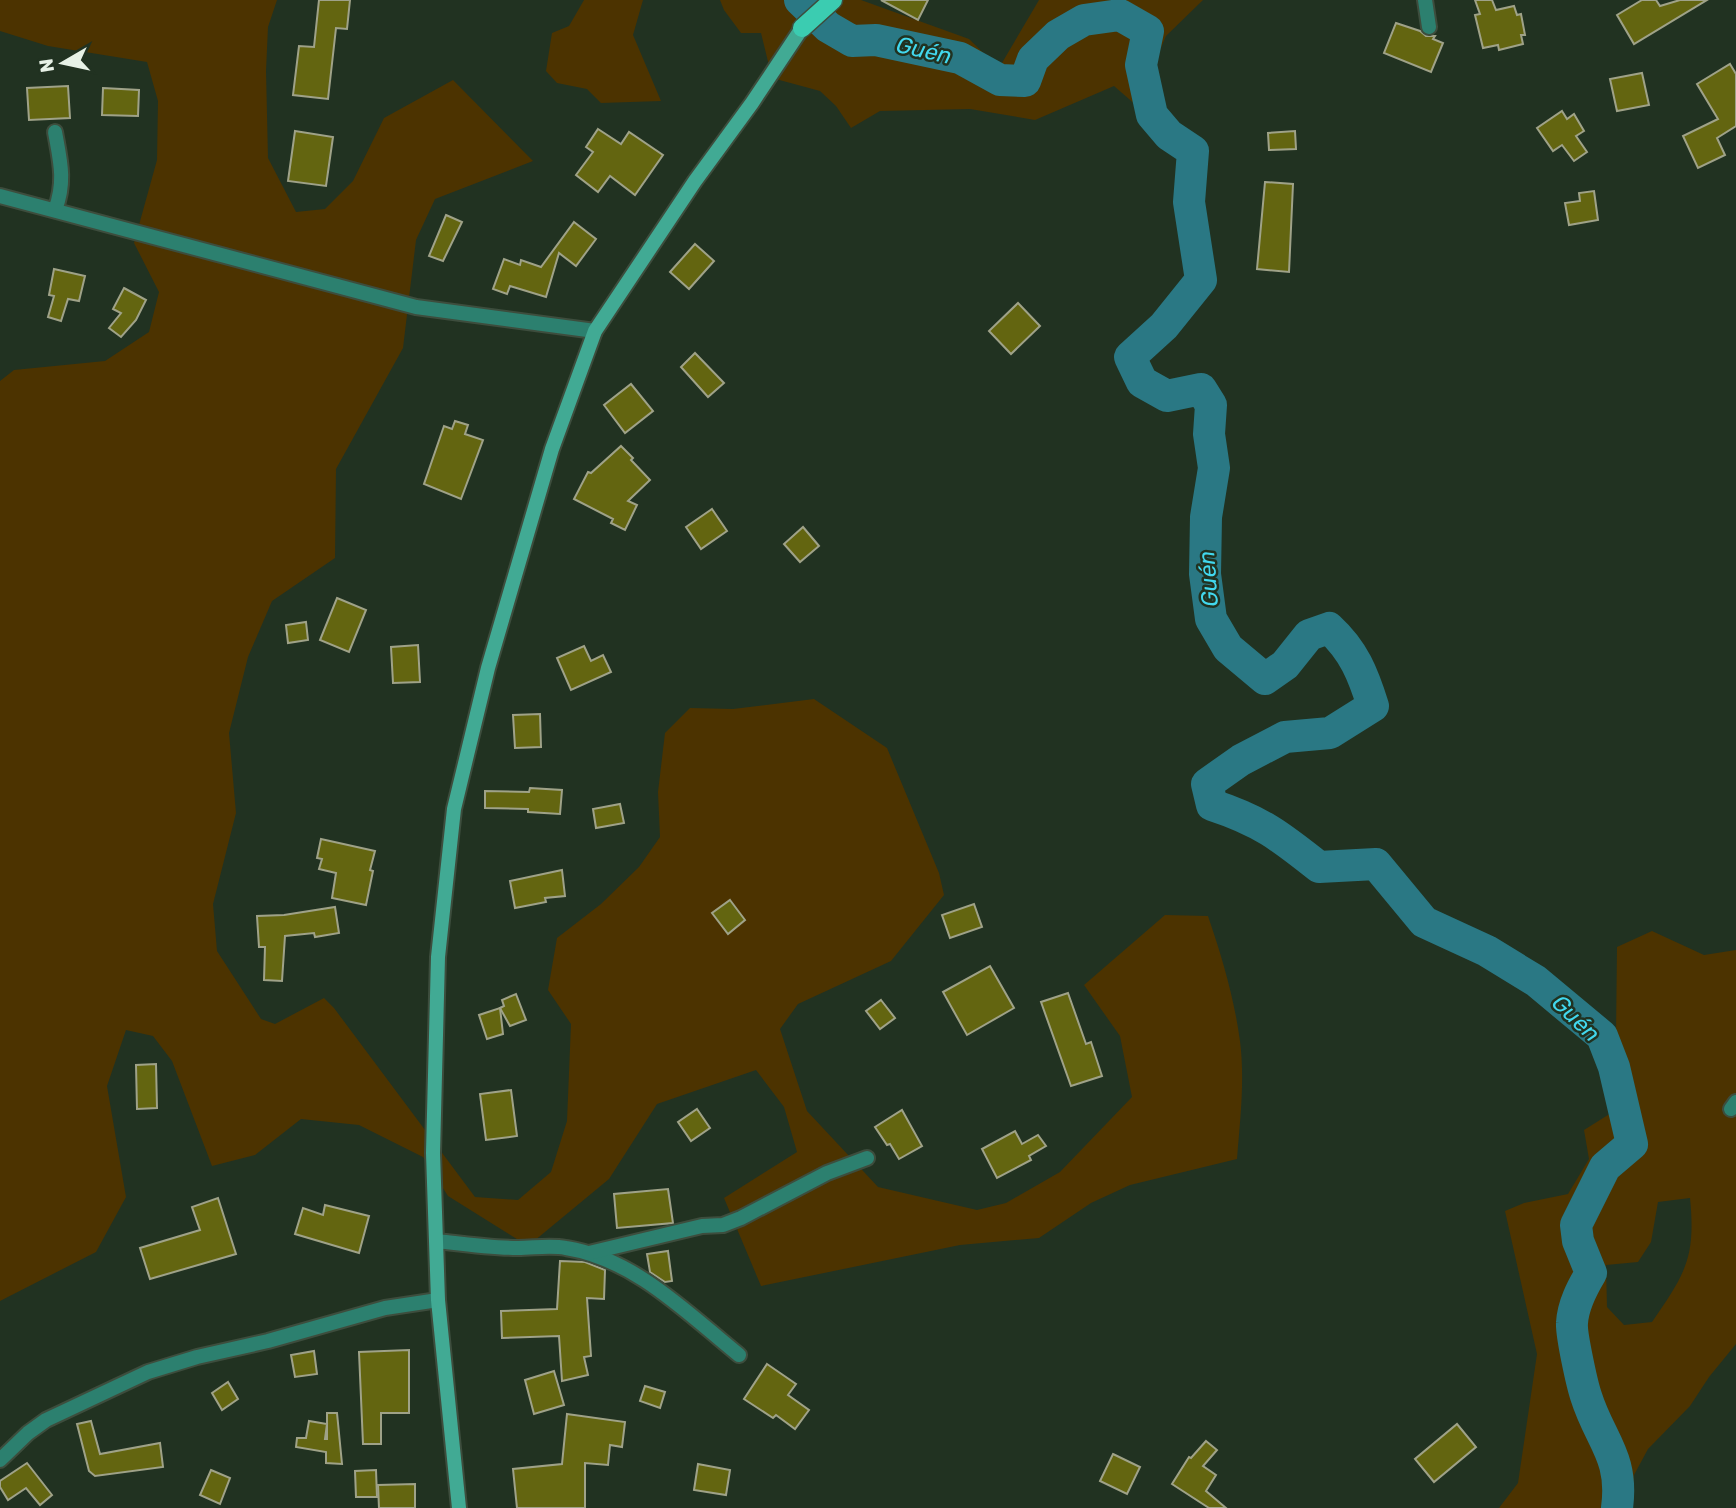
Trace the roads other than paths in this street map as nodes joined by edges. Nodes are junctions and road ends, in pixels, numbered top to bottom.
1 (833, 0) edge
2 (1425, 0) edge
3 (1429, 27) dead end
4 (802, 28) joint
5 (55, 132) dead end
6 (0, 196) edge
7 (55, 210) junction
8 (595, 331) junction
9 (867, 1158) dead end
10 (437, 1241) junction
11 (588, 1254) junction
12 (438, 1300) junction
13 (739, 1355) dead end
14 (0, 1460) edge
15 (459, 1508) edge

1 - 4 main road
2 - 3 street
4 - 8 main road
5 - 7 street
6 - 7 street
7 - 8 street
8 - 10 main road
9 - 11 street
10 - 11 street
10 - 12 main road
11 - 13 street
12 - 14 street
12 - 15 main road

